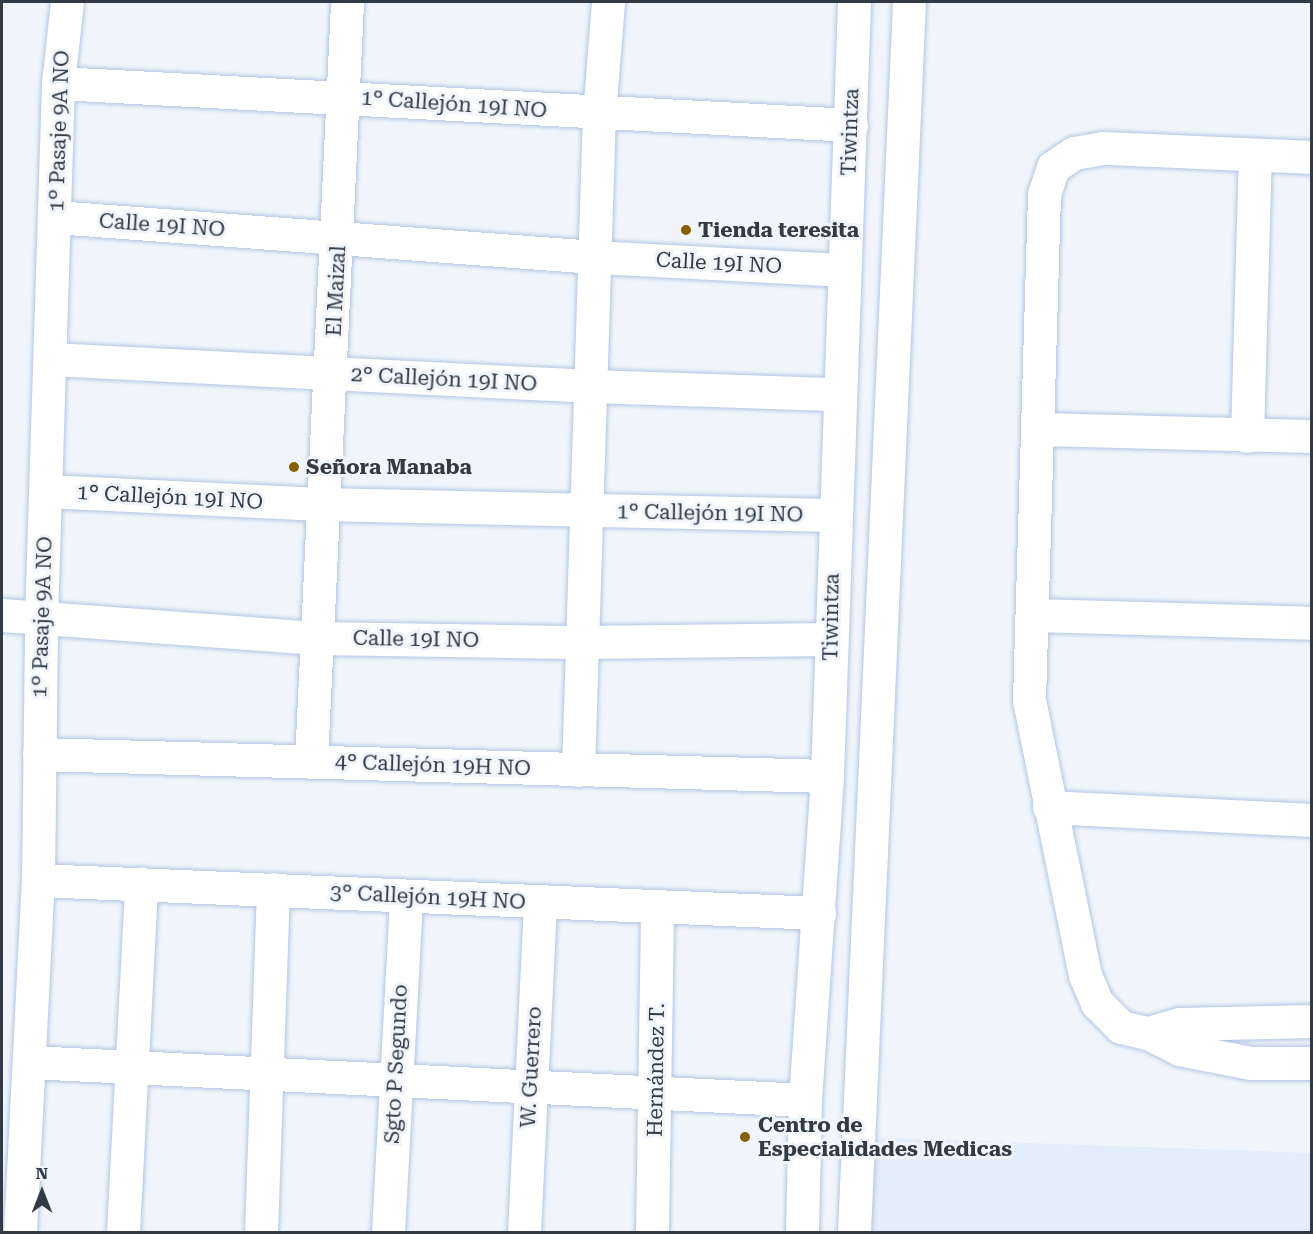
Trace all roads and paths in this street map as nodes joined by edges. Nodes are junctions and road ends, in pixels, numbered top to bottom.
1 (67, 2) edge
2 (347, 2) edge
3 (608, 2) edge
4 (854, 2) edge
5 (909, 2) edge
6 (58, 83) junction
7 (345, 96) junction
8 (599, 114) junction
9 (850, 124) junction
10 (1255, 157) junction
11 (1311, 157) edge
12 (55, 217) junction
13 (339, 238) junction
14 (595, 257) junction
15 (844, 270) junction
16 (50, 359) junction
17 (331, 374) junction
18 (591, 386) junction
19 (838, 394) junction
20 (1040, 429) junction
21 (1247, 436) junction
22 (1311, 436) edge
23 (46, 491) junction
24 (321, 504) junction
25 (585, 511) junction
26 (834, 515) junction
27 (2, 615) edge
28 (1033, 615) junction
29 (41, 619) junction
30 (1311, 623) edge
31 (315, 638) junction
32 (831, 639) junction
33 (581, 642) junction
34 (39, 754) junction
35 (311, 761) junction
36 (578, 770) junction
37 (827, 776) junction
38 (1048, 807) junction
39 (1311, 820) edge
40 (823, 840) junction
41 (870, 841) junction
42 (38, 880) junction
43 (141, 883) junction
44 (273, 889) junction
45 (406, 896) junction
46 (540, 902) junction
47 (657, 907) junction
48 (819, 913) junction
49 (1311, 1021) edge
50 (1148, 1032) junction
51 (29, 1062) junction
52 (1311, 1063) edge
53 (132, 1067) junction
54 (268, 1076) junction
55 (394, 1082) junction
56 (529, 1089) junction
57 (657, 1091) junction
58 (805, 1100) junction
59 (20, 1233) edge
60 (123, 1233) edge
61 (261, 1233) edge
62 (388, 1233) edge
63 (524, 1233) edge
64 (652, 1233) edge
65 (802, 1233) edge
66 (854, 1233) edge

1 - 6 street, 1º Pasaje 9A NO
2 - 7 street, El Maizal
3 - 8 street
4 - 9 street, Tiwintza
5 - 41 street
6 - 7 street, 1° Callejón 19I NO
6 - 12 street, 1º Pasaje 9A NO
7 - 8 street, 1° Callejón 19I NO
7 - 13 street, El Maizal
8 - 9 street, 1° Callejón 19I NO
8 - 14 street
9 - 15 street, Tiwintza
10 - 11 street
10 - 20 street
10 - 21 street
12 - 13 street, Calle 19I NO
12 - 16 street, 1º Pasaje 9A NO
13 - 14 street, Calle 19I NO
13 - 17 street, El Maizal
14 - 15 street, Calle 19I NO
14 - 18 street
15 - 19 street, Tiwintza
16 - 17 street, 2° Callejón 19I NO
16 - 23 street, 1º Pasaje 9A NO
17 - 18 street, 2° Callejón 19I NO
17 - 24 street, El Maizal
18 - 19 street, 2° Callejón 19I NO
18 - 25 street
19 - 26 street, Tiwintza
20 - 21 street
20 - 28 street
21 - 22 street
23 - 24 street, 1° Callejón 19I NO
23 - 29 street, 1º Pasaje 9A NO
24 - 25 street, 1° Callejón 19I NO
24 - 31 street, El Maizal
25 - 26 street, 1° Callejón 19I NO
25 - 33 street
26 - 32 street, Tiwintza
27 - 29 street, Calle 19I NO
28 - 30 street
28 - 38 street
29 - 31 street, Calle 19I NO
29 - 34 street, 1º Pasaje 9A NO
31 - 33 street, Calle 19I NO
31 - 35 street, El Maizal
32 - 33 street, Calle 19I NO
32 - 37 street, Tiwintza
33 - 36 street
34 - 35 street, 4° Callejón 19H NO
34 - 42 street, 1º Pasaje 9A NO
35 - 36 street, 4° Callejón 19H NO
36 - 37 street, 4° Callejón 19H NO
37 - 40 street, Tiwintza
38 - 39 street
38 - 50 street
40 - 41 street
40 - 48 street, Tiwintza
41 - 66 street
42 - 43 street, 3° Callejón 19H NO
42 - 51 street, 1º Pasaje 9A NO
43 - 44 street, 3° Callejón 19H NO
43 - 53 street
44 - 45 street, 3° Callejón 19H NO
44 - 54 street
45 - 46 street, 3° Callejón 19H NO
45 - 55 street, Sgto P Segundo
46 - 47 street, 3° Callejón 19H NO
46 - 56 street, W. Guerrero
47 - 48 street, 3° Callejón 19H NO
47 - 57 street, Hernández T.
48 - 58 street, Tiwintza
49 - 50 street
50 - 52 street
51 - 53 street
51 - 59 street, 1º Pasaje 9A NO
53 - 54 street
53 - 60 street
54 - 55 street
54 - 61 street
55 - 56 street
55 - 62 street, Sgto P Segundo
56 - 57 street
56 - 63 street, W. Guerrero
57 - 58 street
57 - 64 street, Hernández T.
58 - 65 street, Tiwintza

